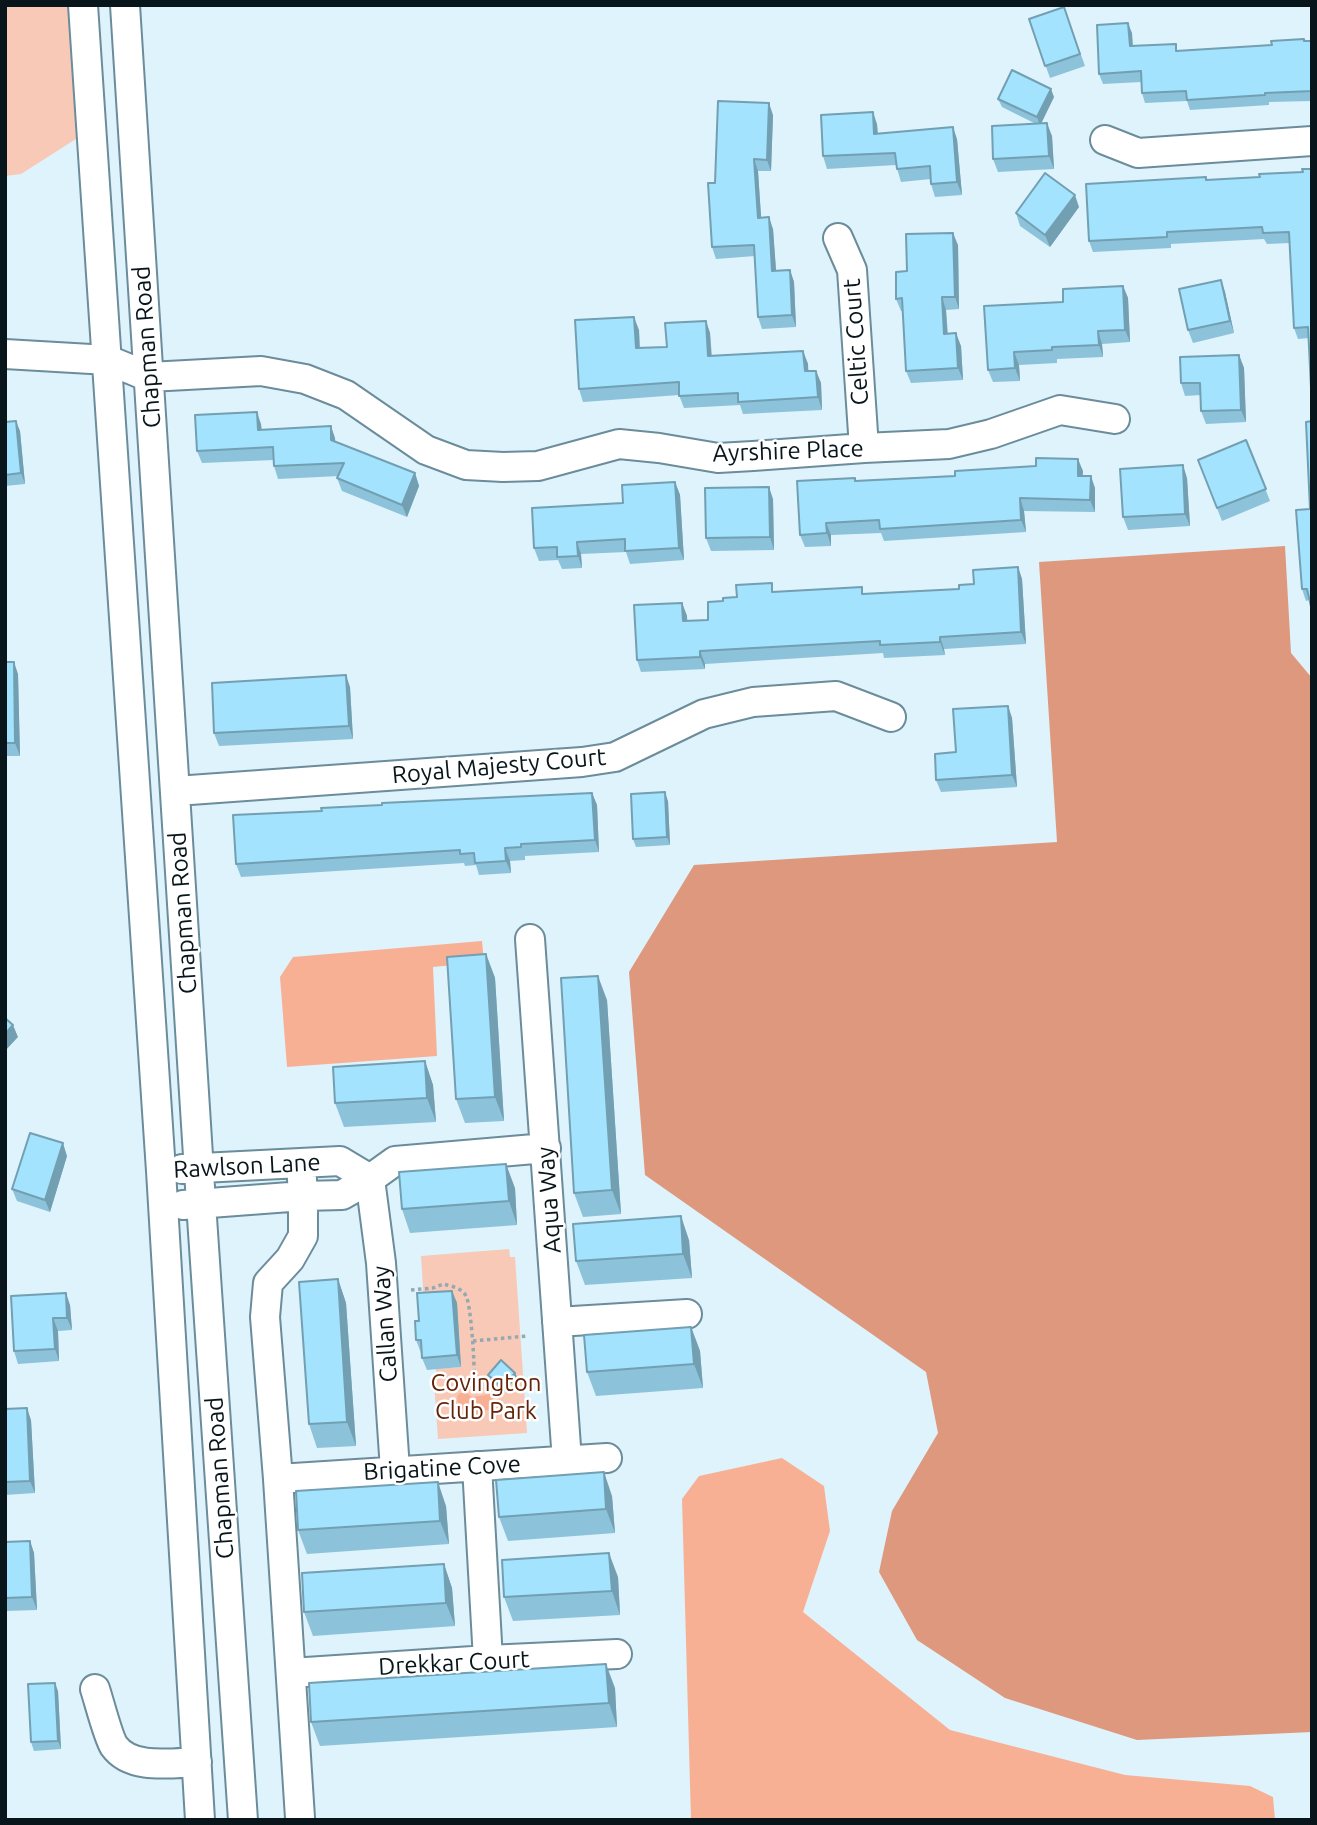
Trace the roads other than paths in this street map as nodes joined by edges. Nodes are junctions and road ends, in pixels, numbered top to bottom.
1 (83, 5) edge
2 (125, 5) edge
3 (1105, 140) dead end
4 (1312, 141) edge
5 (838, 238) dead end
6 (5, 354) edge
7 (108, 360) junction
8 (149, 377) junction
9 (1115, 419) dead end
10 (864, 448) junction
11 (891, 717) dead end
12 (176, 791) junction
13 (530, 939) dead end
14 (546, 1148) junction
15 (301, 1163) junction
16 (199, 1168) junction
17 (161, 1171) junction
18 (370, 1179) junction
19 (303, 1196) junction
20 (201, 1203) junction
21 (163, 1206) junction
22 (687, 1314) dead end
23 (557, 1322) junction
24 (607, 1458) dead end
25 (566, 1461) junction
26 (477, 1466) junction
27 (395, 1470) junction
28 (278, 1479) junction
29 (617, 1654) dead end
30 (488, 1660) junction
31 (291, 1673) junction
32 (95, 1689) dead end
33 (197, 1762) junction
34 (302, 1818) edge
35 (200, 1820) edge
36 (243, 1820) edge

1 - 7 street, Chapman Road
2 - 8 street, Chapman Road
3 - 4 street
5 - 10 street, Celtic Court
6 - 7 street, Ayrshire Place
7 - 8 street, Ayrshire Place
7 - 17 street, Chapman Road
8 - 10 street, Ayrshire Place
8 - 12 street, Chapman Road
9 - 10 street, Ayrshire Place
11 - 12 street, Royal Majesty Court
12 - 16 street, Chapman Road
13 - 14 street, Aqua Way
14 - 18 street, Rawlson Lane
14 - 23 street, Aqua Way
15 - 16 street, Rawlson Lane
15 - 18 street, Rawlson Lane
15 - 19 street
16 - 17 street, Rawlson Lane
16 - 20 street, Chapman Road
17 - 21 street, Chapman Road
18 - 19 street, Rawlson Lane
18 - 27 street, Callan Way
19 - 20 street, Rawlson Lane
19 - 28 street
20 - 21 street, Rawlson Lane
20 - 36 street, Chapman Road
21 - 33 street, Chapman Road
22 - 23 street
23 - 25 street, Aqua Way
24 - 25 street, Brigatine Cove
25 - 26 street, Brigatine Cove
26 - 27 street, Brigatine Cove
26 - 30 street
27 - 28 street, Brigatine Cove
28 - 31 street
29 - 30 street, Drekkar Court
30 - 31 street, Drekkar Court
31 - 34 street
32 - 33 street
33 - 35 street, Chapman Road

